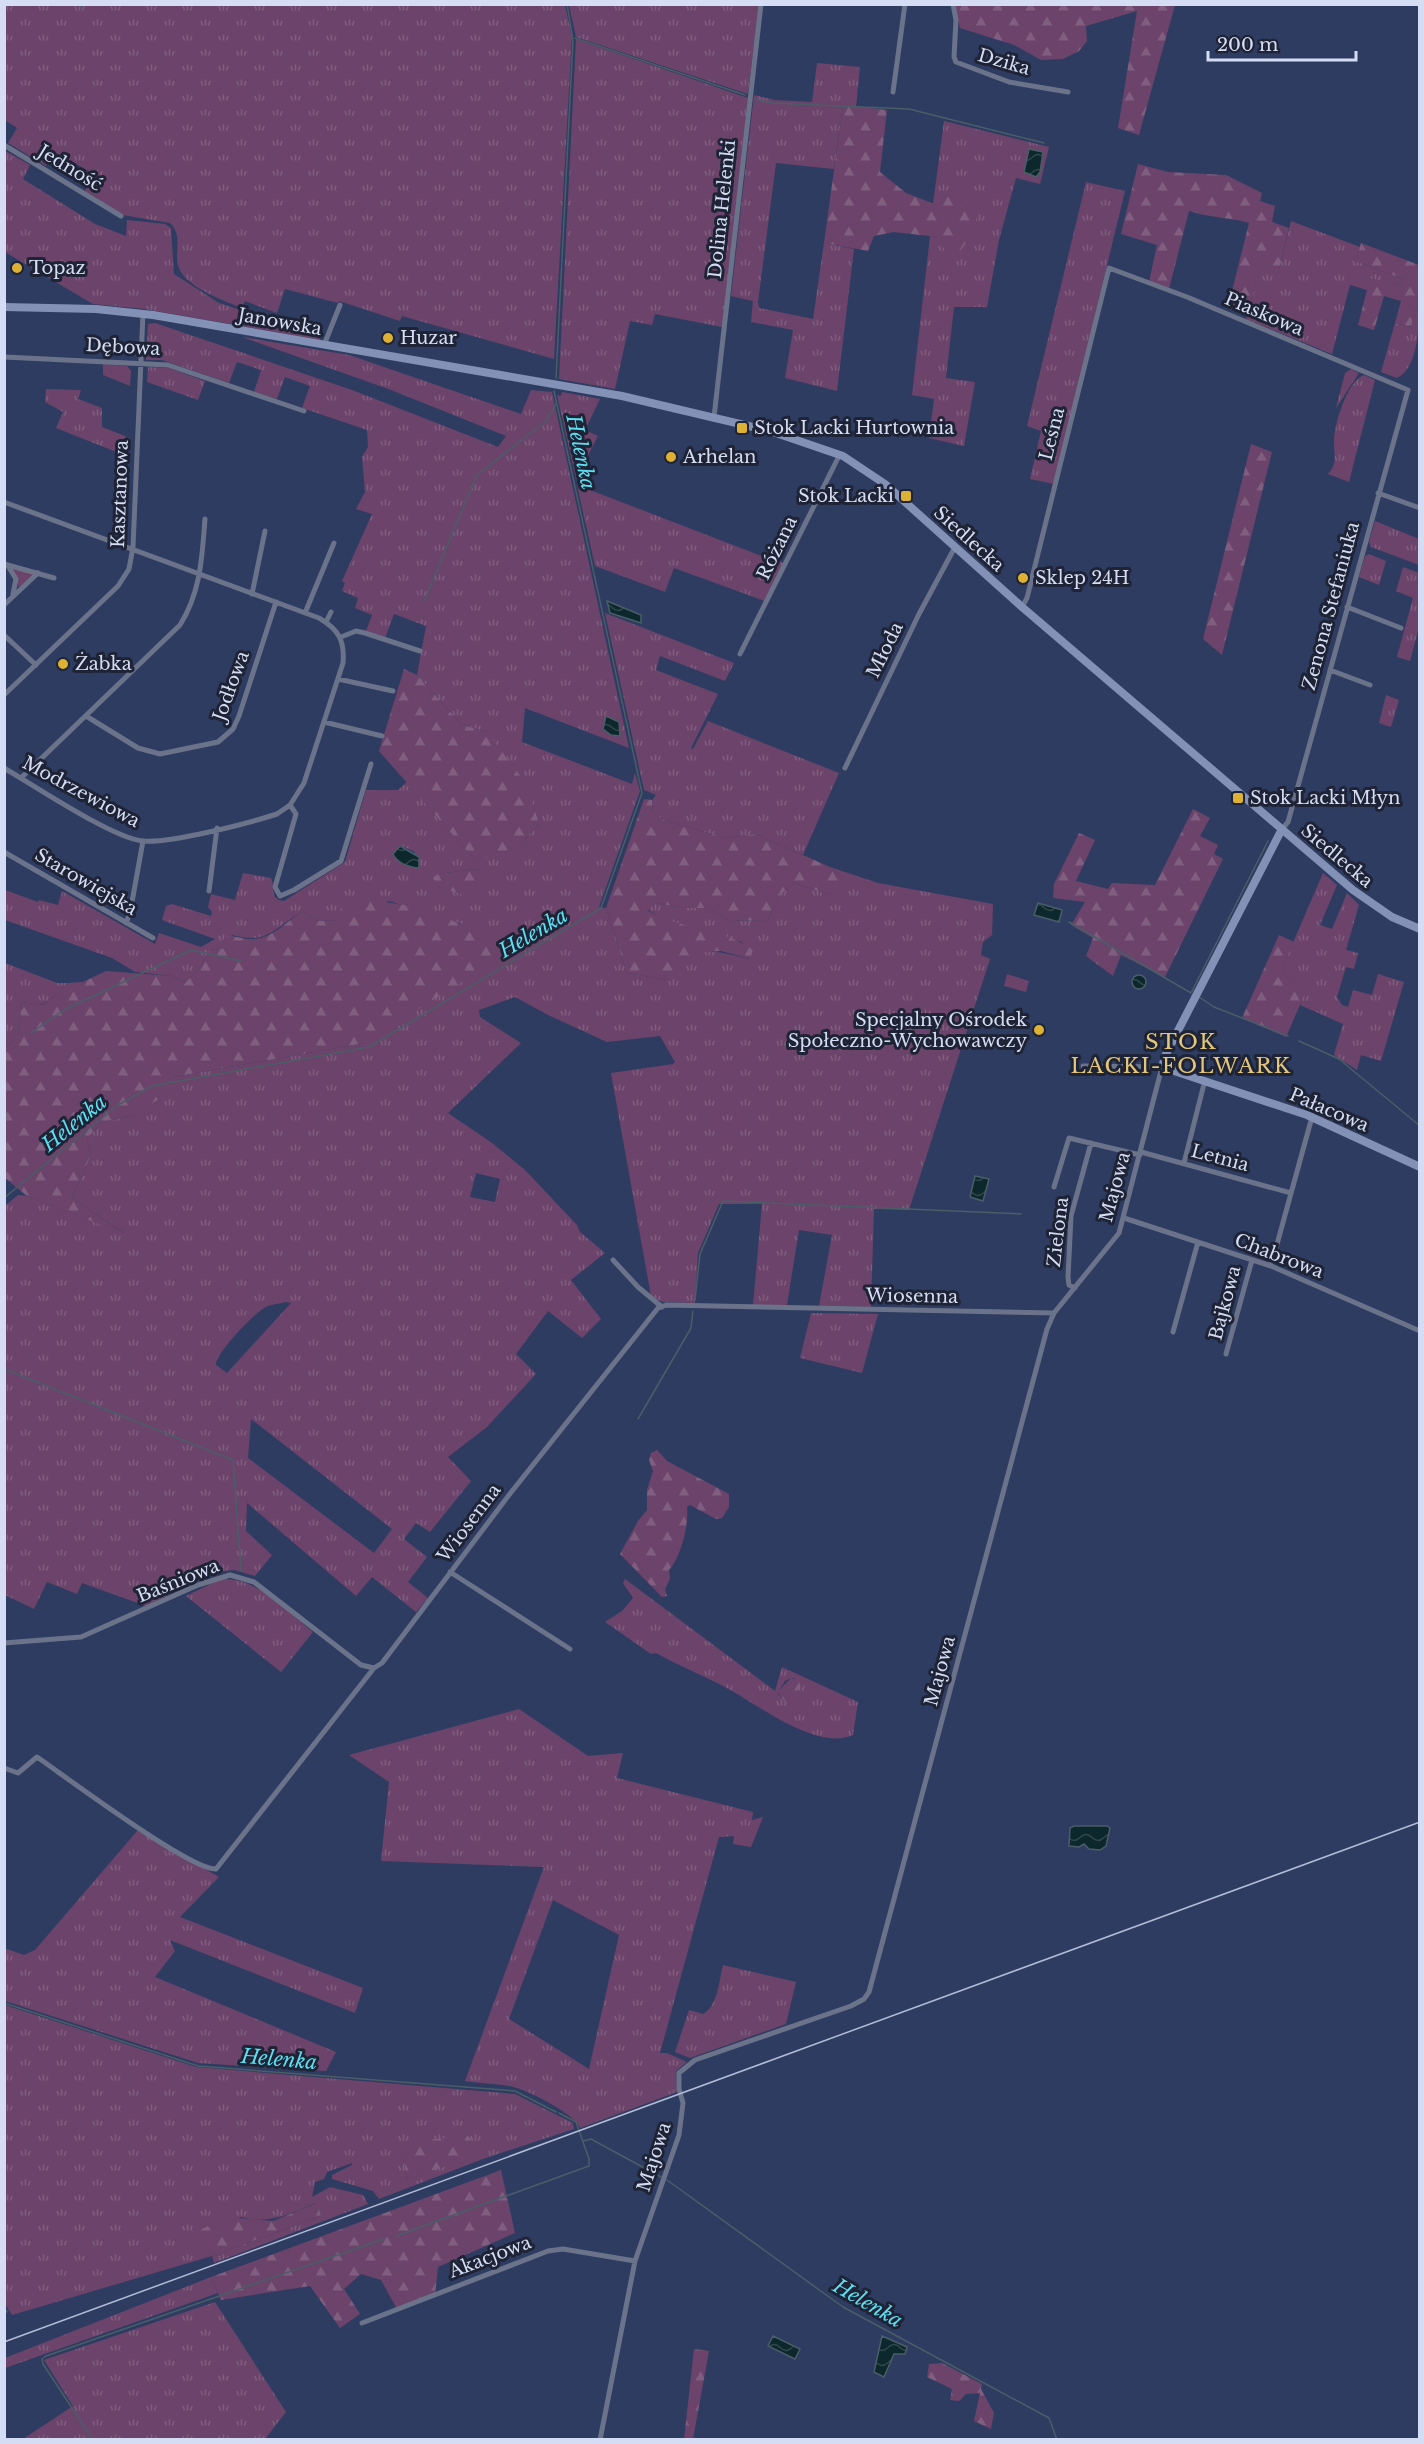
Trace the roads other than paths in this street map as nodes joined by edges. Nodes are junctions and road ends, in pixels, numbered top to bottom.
1 (761, 4) edge
2 (905, 4) edge
3 (952, 4) edge
4 (893, 92) dead end
5 (1068, 92) dead end
6 (4, 145) edge
7 (121, 216) dead end
8 (1109, 268) joint
9 (340, 306) dead end
10 (4, 307) edge
11 (143, 313) junction
12 (324, 345) junction
13 (4, 357) edge
14 (140, 363) junction
15 (549, 383) joint
16 (1408, 390) joint
17 (304, 411) dead end
18 (714, 417) junction
19 (840, 454) junction
20 (1378, 493) junction
21 (4, 502) edge
22 (1419, 508) edge
23 (205, 519) dead end
24 (265, 531) dead end
25 (334, 543) dead end
26 (955, 547) junction
27 (133, 551) junction
28 (6, 565) edge
29 (38, 573) junction
30 (200, 575) junction
31 (54, 578) dead end
32 (252, 594) junction
33 (11, 598) junction
34 (276, 602) junction
35 (4, 605) edge
36 (1022, 607) junction
37 (1347, 607) junction
38 (331, 612) dead end
39 (305, 613) junction
40 (326, 622) junction
41 (1401, 628) dead end
42 (4, 635) edge
43 (341, 637) junction
44 (420, 651) dead end
45 (740, 654) dead end
46 (36, 665) junction
47 (1330, 670) junction
48 (338, 679) junction
49 (1370, 685) dead end
50 (393, 691) dead end
51 (4, 695) edge
52 (86, 716) junction
53 (324, 722) junction
54 (382, 736) dead end
55 (371, 764) dead end
56 (4, 768) edge
57 (845, 768) dead end
58 (21, 778) junction
59 (290, 805) junction
60 (217, 828) junction
61 (1282, 829) junction
62 (143, 841) junction
63 (4, 852) edge
64 (209, 891) dead end
65 (126, 923) junction
66 (1419, 929) edge
67 (153, 938) dead end
68 (1083, 1066) dead end
69 (1162, 1067) junction
70 (1205, 1080) junction
71 (1312, 1117) junction
72 (1091, 1143) junction
73 (1140, 1153) junction
74 (1184, 1163) junction
75 (1419, 1167) edge
76 (1054, 1187) dead end
77 (1291, 1193) junction
78 (1124, 1218) junction
79 (1198, 1242) junction
80 (614, 1260) dead end
81 (1252, 1260) junction
82 (1271, 1266) junction
83 (1075, 1288) junction
84 (662, 1307) junction
85 (1054, 1313) junction
86 (1419, 1331) edge
87 (1173, 1332) dead end
88 (1226, 1354) dead end
89 (450, 1572) junction
90 (4, 1643) edge
91 (570, 1649) dead end
92 (374, 1668) junction
93 (4, 1768) edge
94 (634, 2261) junction
95 (362, 2323) dead end
96 (600, 2439) edge

1 - 18 street, Dolina Helenki
2 - 4 street
3 - 5 street, Dzika
6 - 7 street, Jedność
8 - 16 street, Piaskowa
8 - 36 street, Leśna
9 - 12 street
10 - 11 main road, Janowska
11 - 12 main road, Janowska
11 - 14 street, Kasztanowa
12 - 15 main road, Janowska
13 - 14 street, Dębowa
14 - 17 street, Dębowa
14 - 27 street, Kasztanowa
15 - 18 main road, Siedlecka
16 - 20 street, Zenona Stefaniuka
18 - 19 main road, Siedlecka
19 - 26 main road, Siedlecka
19 - 45 street, Różana
20 - 22 street
20 - 37 street, Zenona Stefaniuka
21 - 27 street
23 - 30 street
24 - 32 street
25 - 39 street
26 - 36 main road, Siedlecka
26 - 57 street, Młoda
27 - 30 street
27 - 46 street, Kasztanowa
28 - 29 street
28 - 33 street
29 - 31 street
29 - 33 street
30 - 32 street
30 - 52 street
32 - 34 street
33 - 35 street
34 - 39 street
34 - 52 street, Jodłowa
36 - 61 main road, Siedlecka
37 - 41 street
37 - 47 street, Zenona Stefaniuka
38 - 40 street
39 - 40 street
40 - 43 street
42 - 46 street
43 - 44 street
43 - 48 street
46 - 51 street, Kasztanowa
47 - 49 street
47 - 61 street, Zenona Stefaniuka
48 - 50 street
48 - 53 street
52 - 58 street
53 - 54 street
53 - 59 street
55 - 59 street
56 - 58 street, Modrzewiowa
58 - 62 street, Modrzewiowa
59 - 60 street, Modrzewiowa
60 - 62 street, Modrzewiowa
60 - 64 street
61 - 66 main road, Siedlecka
61 - 69 main road, Majowa
62 - 65 street, Modrzewiowa
63 - 65 street, Starowiejska
65 - 67 street, Starowiejska
68 - 69 street, Pałacowa
69 - 70 main road, Pałacowa
69 - 73 street, Majowa
70 - 71 main road, Pałacowa
70 - 74 street
71 - 75 main road, Pałacowa
71 - 77 street
72 - 73 street, Letnia
72 - 76 street, Letnia
72 - 83 street, Zielona
73 - 74 street, Letnia
73 - 78 street, Majowa
74 - 77 street, Letnia
77 - 82 street
78 - 79 street, Chabrowa
78 - 83 street, Majowa
79 - 81 street, Chabrowa
79 - 87 street
80 - 84 street
81 - 82 street, Chabrowa
81 - 88 street, Bajkowa
82 - 86 street, Chabrowa
83 - 85 street, Majowa
84 - 85 street, Wiosenna
84 - 89 street, Wiosenna
85 - 94 street, Majowa
89 - 91 street
89 - 92 street, Wiosenna
90 - 92 street, Baśniowa
92 - 93 street, Wiosenna
94 - 95 street, Akacjowa
94 - 96 street, Majowa

